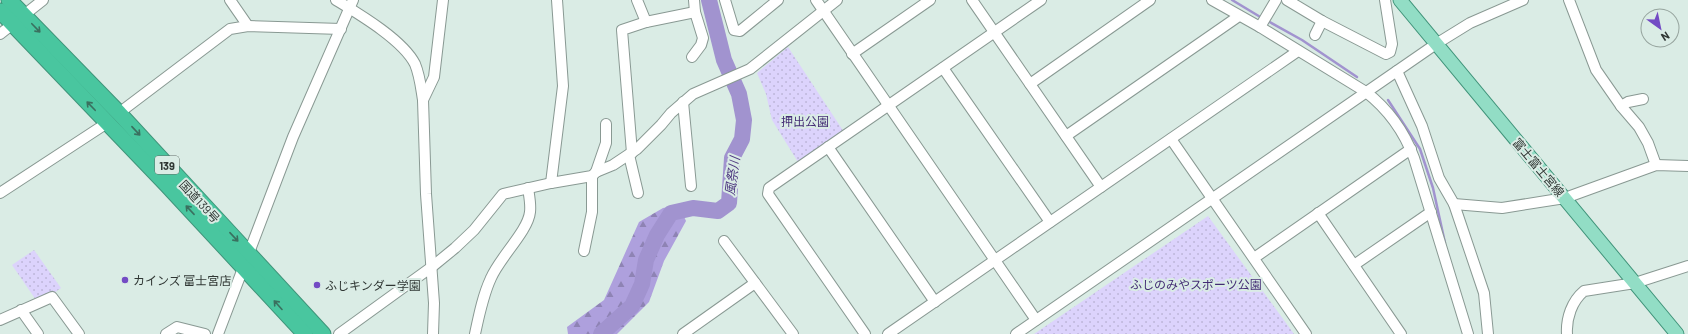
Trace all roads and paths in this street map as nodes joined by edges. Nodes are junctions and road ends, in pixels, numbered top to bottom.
1 (9, 0) edge
2 (43, 0) edge
3 (230, 0) edge
4 (336, 0) edge
5 (443, 0) edge
6 (557, 0) edge
7 (637, 0) edge
8 (694, 0) edge
9 (725, 0) edge
10 (778, 0) edge
11 (816, 0) edge
12 (837, 0) edge
13 (930, 0) edge
14 (972, 0) edge
15 (1041, 0) edge
16 (1150, 0) edge
17 (1212, 0) edge
18 (1276, 0) edge
19 (1287, 0) edge
20 (1385, 0) edge
21 (1400, 0) edge
22 (1523, 0) edge
23 (1569, 0) edge
24 (352, 4) edge
25 (0, 11) edge
26 (695, 12) junction
27 (823, 12) junction
28 (1239, 16) junction
29 (17, 19) junction
30 (1322, 21) junction
31 (646, 22) junction
32 (248, 26) junction
33 (1260, 27) junction
34 (342, 29) junction
35 (994, 32) junction
36 (0, 34) edge
37 (1315, 35) dead end
38 (1436, 44) junction
39 (1298, 51) junction
40 (852, 54) junction
41 (692, 57) dead end
42 (943, 68) junction
43 (1397, 71) junction
44 (1030, 84) junction
45 (1366, 92) junction
46 (1642, 99) dead end
47 (423, 100) junction
48 (683, 102) junction
49 (888, 106) junction
50 (1621, 106) junction
51 (119, 113) junction
52 (107, 123) junction
53 (606, 124) dead end
54 (1066, 136) junction
55 (1171, 139) junction
56 (828, 147) junction
57 (1411, 149) junction
58 (631, 154) junction
59 (1656, 165) junction
60 (1688, 166) edge
61 (594, 174) junction
62 (1439, 178) junction
63 (550, 183) junction
64 (1422, 184) junction
65 (691, 186) dead end
66 (1102, 186) junction
67 (528, 188) junction
68 (0, 193) edge
69 (638, 193) dead end
70 (1212, 198) junction
71 (1564, 198) junction
72 (1454, 204) junction
73 (1431, 212) junction
74 (1318, 213) junction
75 (1050, 222) junction
76 (724, 241) dead end
77 (584, 251) dead end
78 (248, 252) junction
79 (1254, 258) junction
80 (995, 260) junction
81 (1354, 265) junction
82 (433, 266) junction
83 (1688, 266) edge
84 (244, 268) junction
85 (1635, 282) junction
86 (755, 283) junction
87 (935, 302) junction
88 (21, 310) junction
89 (0, 320) edge
90 (1036, 320) junction
91 (790, 333) edge
92 (38, 334) edge
93 (79, 334) edge
94 (166, 334) edge
95 (205, 334) edge
96 (218, 334) edge
97 (305, 334) edge
98 (323, 334) edge
99 (339, 334) edge
100 (433, 334) edge
101 (475, 334) edge
102 (683, 334) edge
103 (865, 334) edge
104 (888, 334) edge
105 (1016, 334) edge
106 (1306, 334) edge
107 (1401, 334) edge
108 (1468, 334) edge
109 (1488, 334) edge
110 (1567, 334) edge
111 (1678, 334) edge

1 - 29 highway, 国道139号 / 139
2 - 29 street
3 - 32 street
4 - 24 street
5 - 47 street
6 - 63 street
7 - 31 street
8 - 26 street
9 - 10 street
11 - 27 street
12 - 27 street
13 - 40 street
14 - 35 street
15 - 35 street
16 - 44 street
17 - 28 street
18 - 33 street
19 - 30 street
20 - 30 street
21 - 38 main road, 富士富士宮線
22 - 38 street
23 - 50 street
24 - 34 street
24 - 47 street
25 - 29 highway, 国道139号 / 139
26 - 31 street
26 - 41 street
27 - 40 street
27 - 48 street
28 - 33 street
28 - 54 street
29 - 36 street
29 -> 51 highway, 国道139号 / 139
52 -> 29 highway, 国道139号 / 139
30 - 37 street
31 - 58 street
32 - 34 street
32 - 51 street
33 - 39 street
34 - 78 street
35 - 42 street
35 - 44 street
38 - 43 street
38 - 71 main road, 富士富士宮線
39 - 45 street
39 - 55 street
40 - 49 street
42 - 49 street
42 - 75 street
43 - 45 street
43 - 62 street
44 - 54 street
45 - 57 street
45 - 70 street
46 - 50 street
47 - 82 street
48 - 58 street
48 - 65 street
49 - 56 street
49 - 80 street
50 - 59 street
51 -> 78 highway, 国道139号 / 139
52 - 68 street
84 -> 52 highway, 国道139号 / 139
53 - 61 street
54 - 66 street
55 - 66 street
55 - 70 street
56 - 87 street
56 - 103 street
57 - 64 street
57 - 74 street
58 - 61 street
58 - 69 street
59 - 60 street
59 - 71 street
61 - 63 street
61 - 77 street
62 - 64 street
62 - 72 street
63 - 67 street
64 - 73 street
66 - 75 street
67 - 82 street
67 - 101 street
70 - 79 street
70 - 90 street
71 - 72 street
71 - 85 main road, 富士富士宮線
72 - 109 street
73 - 81 street
73 - 108 street
74 - 79 street
74 - 81 street
75 - 80 street
76 - 86 street
78 - 84 street
78 - 98 highway, 国道139号 / 139
79 - 106 street
80 - 87 street
80 - 90 street
81 - 107 street
82 - 99 street
82 - 100 street
83 - 85 street
84 - 96 street
97 -> 84 highway, 国道139号 / 139
85 - 110 street
85 - 111 main road, 富士富士宮線
86 - 91 street
86 - 102 street
87 - 104 street
88 - 89 street
88 - 92 street
88 - 93 street
90 - 105 street
94 - 95 street

